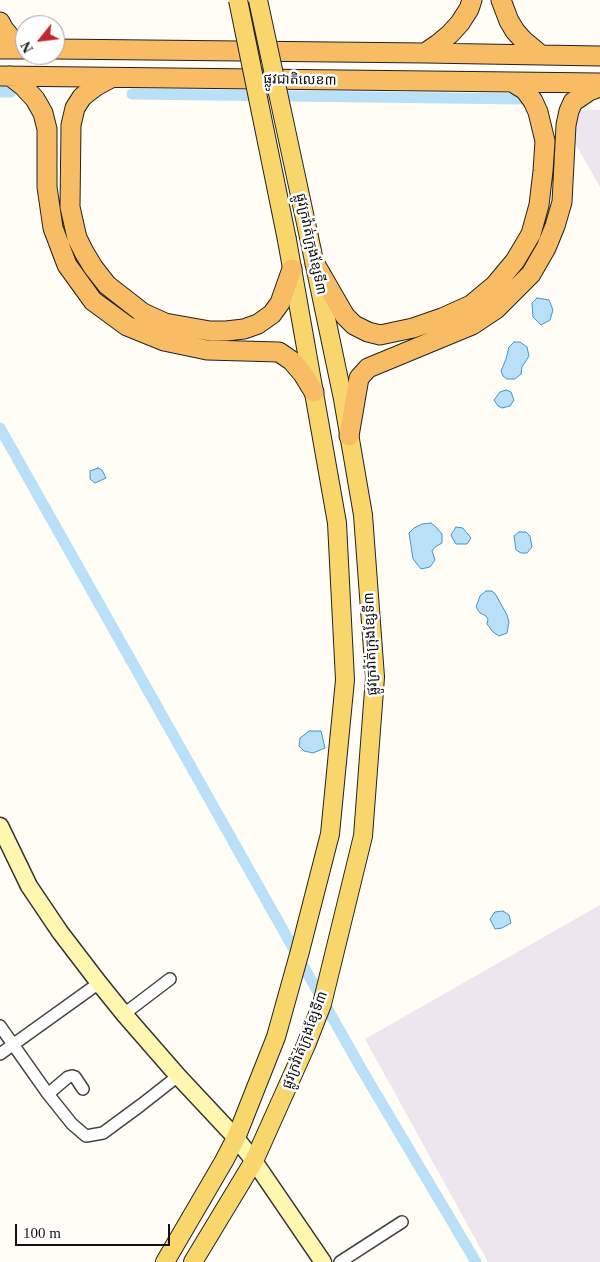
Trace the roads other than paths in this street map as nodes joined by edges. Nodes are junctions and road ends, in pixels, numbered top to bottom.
1 (238, 0) edge
2 (258, 0) edge
3 (472, 0) edge
4 (500, 0) edge
5 (0, 22) edge
6 (15, 41) edge
7 (0, 49) edge
8 (15, 49) edge
9 (65, 50) edge
10 (425, 53) junction
11 (541, 55) junction
12 (600, 56) edge
13 (5, 76) edge
14 (112, 77) junction
15 (512, 82) junction
16 (600, 85) edge
17 (315, 264) junction
18 (292, 269) junction
19 (314, 392) junction
20 (349, 436) junction
21 (0, 826) edge
22 (170, 978) dead end
23 (99, 983) junction
24 (124, 1014) junction
25 (0, 1026) edge
26 (13, 1044) junction
27 (0, 1054) edge
28 (178, 1076) junction
29 (83, 1089) dead end
30 (48, 1094) junction
31 (236, 1138) junction
32 (254, 1161) junction
33 (402, 1222) dead end
34 (165, 1262) edge
35 (193, 1262) edge
36 (323, 1262) edge
37 (340, 1262) edge

1 - 18 main road, ផ្លូវក្រវ៉ាត់ក្រុងខ្សែទី៣, bridge
2 - 17 main road, ផ្លូវក្រវ៉ាត់ក្រុងខ្សែទី៣, bridge
3 - 10 highway
4 - 11 highway
5 - 6 highway
7 - 8 highway
9 - 10 highway, ផ្លូវជាតិលេខ៣
10 - 11 highway, ផ្លូវជាតិលេខ៣
11 - 12 highway, ផ្លូវជាតិលេខ៣
13 - 14 highway, ផ្លូវជាតិលេខ៣
13 - 19 highway
14 - 15 highway, ផ្លូវជាតិលេខ៣
14 - 18 highway
15 - 16 highway, ផ្លូវជាតិលេខ៣
15 - 17 highway
16 - 20 highway
17 - 20 main road, ផ្លូវក្រវ៉ាត់ក្រុងខ្សែទី៣
18 - 19 main road, ផ្លូវក្រវ៉ាត់ក្រុងខ្សែទី៣
19 - 31 main road, ផ្លូវក្រវ៉ាត់ក្រុងខ្សែទី៣
20 - 32 main road, ផ្លូវក្រវ៉ាត់ក្រុងខ្សែទី៣
21 - 23 main road
22 - 24 street
23 - 24 main road
23 - 26 street
24 - 28 main road
25 - 26 street
26 - 27 street
26 - 30 street
28 - 30 street
28 - 31 main road
29 - 30 street
31 - 32 main road
31 - 34 main road, ផ្លូវក្រវ៉ាត់ក្រុងខ្សែទី៣
32 - 35 main road, ផ្លូវក្រវ៉ាត់ក្រុងខ្សែទី៣
32 - 36 main road
33 - 37 street

